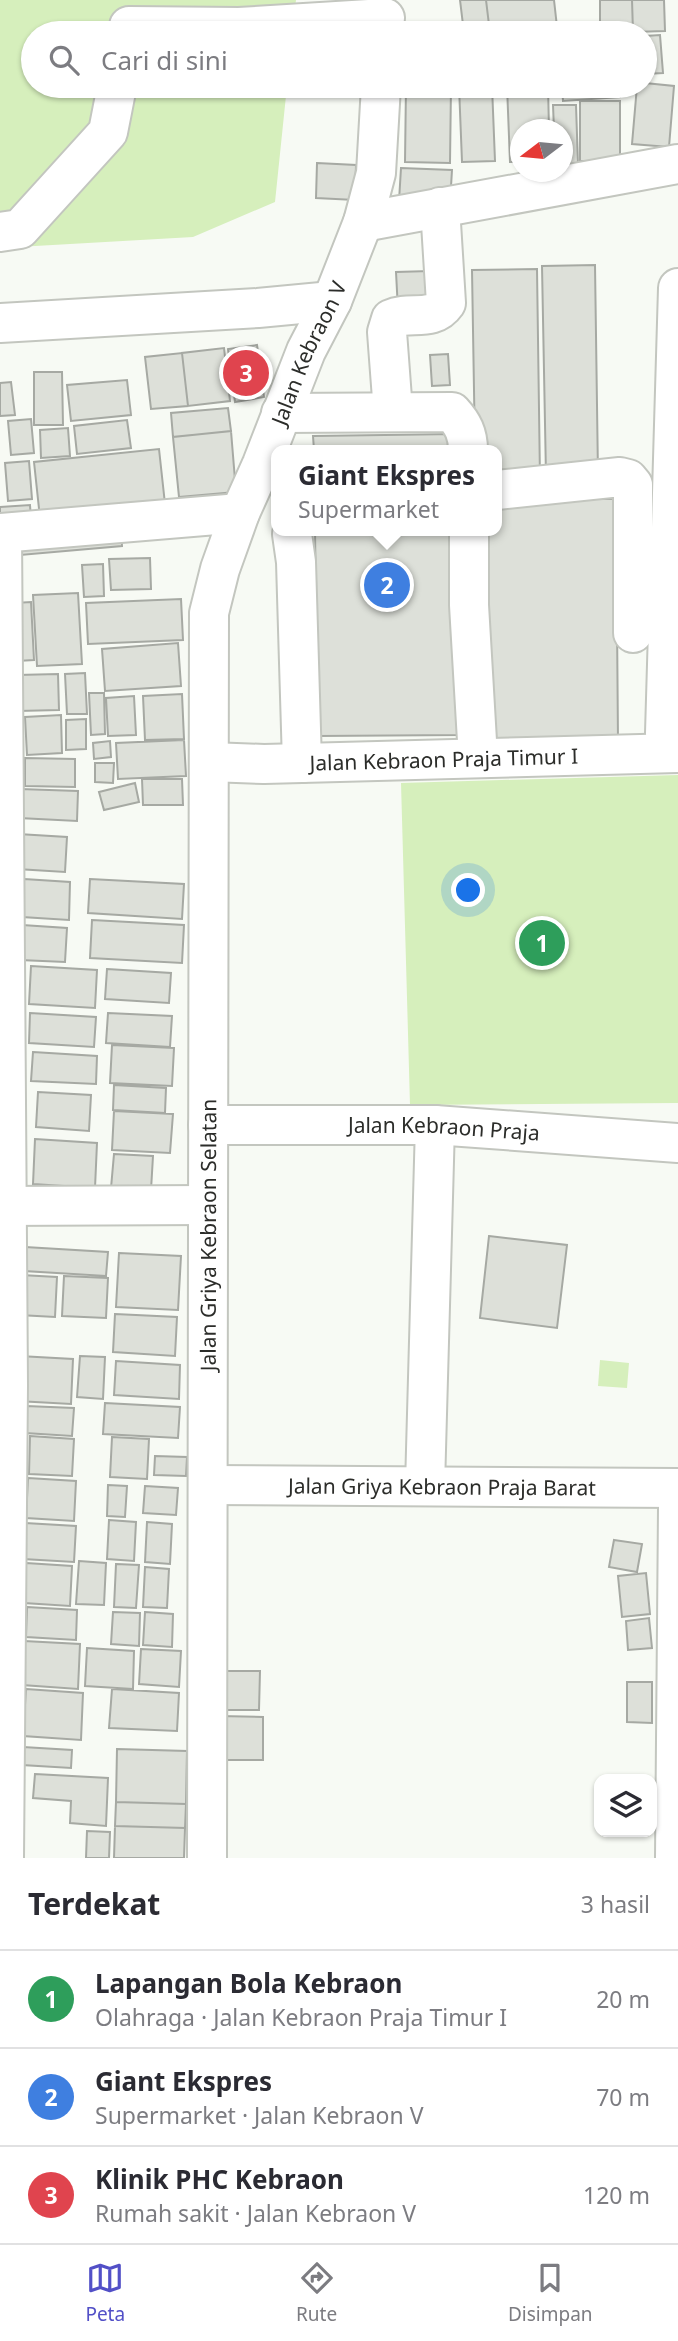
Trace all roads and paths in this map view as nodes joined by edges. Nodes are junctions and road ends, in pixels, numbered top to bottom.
1 (385, 17) edge
2 (327, 21) edge
3 (115, 98) edge
4 (380, 98) edge
5 (678, 164) edge
6 (440, 207) junction
7 (363, 222) junction
8 (0, 232) edge
9 (678, 288) edge
10 (331, 301) junction
11 (0, 323) edge
12 (393, 412) junction
13 (281, 413) junction
14 (468, 445) edge
15 (502, 489) edge
16 (240, 513) junction
17 (1, 533) edge
18 (292, 536) edge
19 (469, 536) edge
20 (209, 614) joint
21 (633, 634) dead end
22 (672, 752) edge
23 (478, 758) junction
24 (210, 762) junction
25 (302, 763) junction
26 (208, 1125) junction
27 (435, 1125) junction
28 (678, 1143) edge
29 (208, 1205) junction
30 (3, 1206) edge
31 (4, 1386) edge
32 (208, 1485) junction
33 (425, 1486) junction
34 (678, 1488) edge
35 (678, 1508) edge
36 (4, 1858) edge
37 (208, 1858) edge
38 (675, 1858) edge

1 - 2 street
3 - 8 street
4 - 7 street, Jalan Kebraon V
5 - 6 street
6 - 7 street
6 - 12 street
7 - 10 street, Jalan Kebraon V
9 - 22 street
10 - 11 street
10 - 13 street, Jalan Kebraon V
12 - 13 street
12 - 14 street
13 - 16 street, Jalan Kebraon V
15 - 21 street
16 - 17 street
16 - 20 street, Jalan Kebraon V
17 - 30 street
18 - 25 street
19 - 23 street
20 - 24 street, Jalan Griya Kebraon Selatan
22 - 23 street, Jalan Kebraon Praja Timur I
23 - 25 street, Jalan Kebraon Praja Timur I
24 - 25 street, Jalan Kebraon Praja Timur I
24 - 26 street, Jalan Griya Kebraon Selatan
26 - 27 street, Jalan Kebraon Praja
26 - 29 street, Jalan Griya Kebraon Selatan
27 - 28 street, Jalan Kebraon Praja
27 - 33 street
29 - 30 street
29 - 32 street, Jalan Griya Kebraon Selatan
30 - 31 street
31 - 36 street
32 - 33 street, Jalan Griya Kebraon Praja Barat
32 - 37 street, Jalan Griya Kebraon Selatan
33 - 34 street, Jalan Griya Kebraon Praja Barat
35 - 38 street

